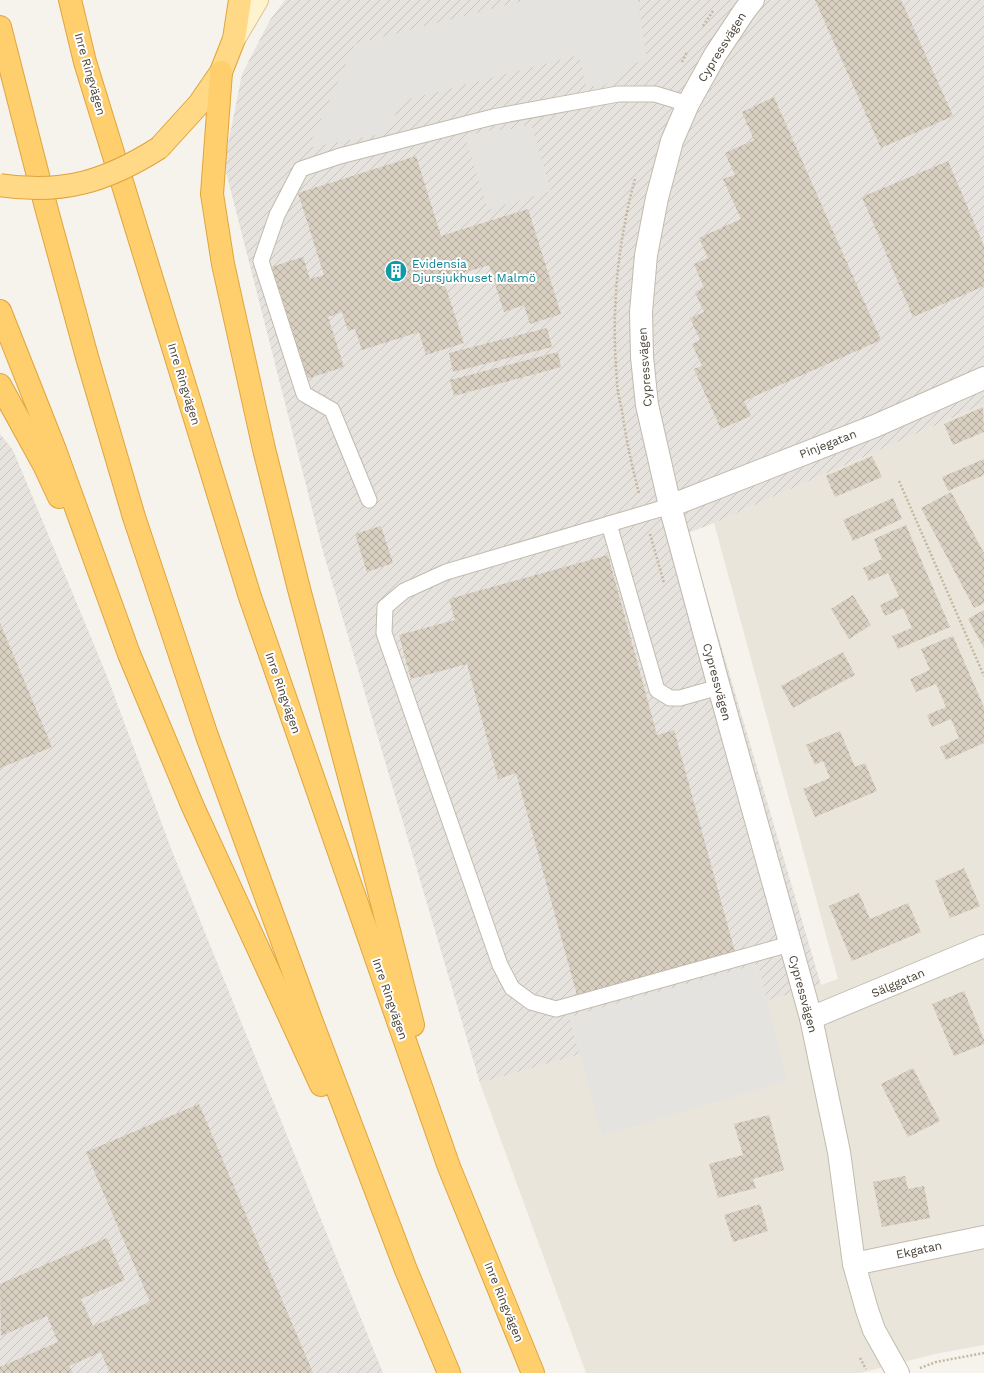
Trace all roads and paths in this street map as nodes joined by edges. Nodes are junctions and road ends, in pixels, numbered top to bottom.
1 (70, 0) edge
2 (240, 0) edge
3 (257, 0) edge
4 (753, 0) edge
5 (0, 27) edge
6 (234, 38) junction
7 (221, 72) junction
8 (688, 104) junction
9 (0, 185) edge
10 (0, 311) edge
11 (984, 378) edge
12 (0, 385) edge
13 (899, 481) dead end
14 (369, 500) dead end
15 (670, 506) junction
16 (609, 524) junction
17 (110, 602) junction
18 (984, 676) edge
19 (719, 687) junction
20 (790, 944) junction
21 (984, 946) edge
22 (811, 1018) junction
23 (449, 1167) junction
24 (984, 1237) edge
25 (854, 1264) junction
26 (406, 1270) junction
27 (984, 1353) edge
28 (907, 1372) edge
29 (449, 1373) edge
30 (533, 1373) edge

1 - 23 highway, Inre Ringvägen
2 - 6 highway
3 - 6 main road
4 - 8 street, Cypressvägen
5 - 26 highway
6 - 7 highway
7 - 9 highway, bridge
7 - 23 highway
8 - 14 lane
8 - 15 street, Cypressvägen
10 - 17 highway
11 - 15 street, Pinjegatan
12 - 17 highway
13 - 18 path
15 - 16 lane
15 - 19 street, Cypressvägen
16 - 19 lane
16 - 20 lane
17 - 26 highway
19 - 20 street, Cypressvägen
20 - 22 street, Cypressvägen
21 - 22 street, Sälggatan
22 - 25 street, Cypressvägen
23 - 30 highway, Inre Ringvägen
24 - 25 street, Ekgatan
25 - 28 street, Cypressvägen
26 - 29 highway
27 - 28 path

